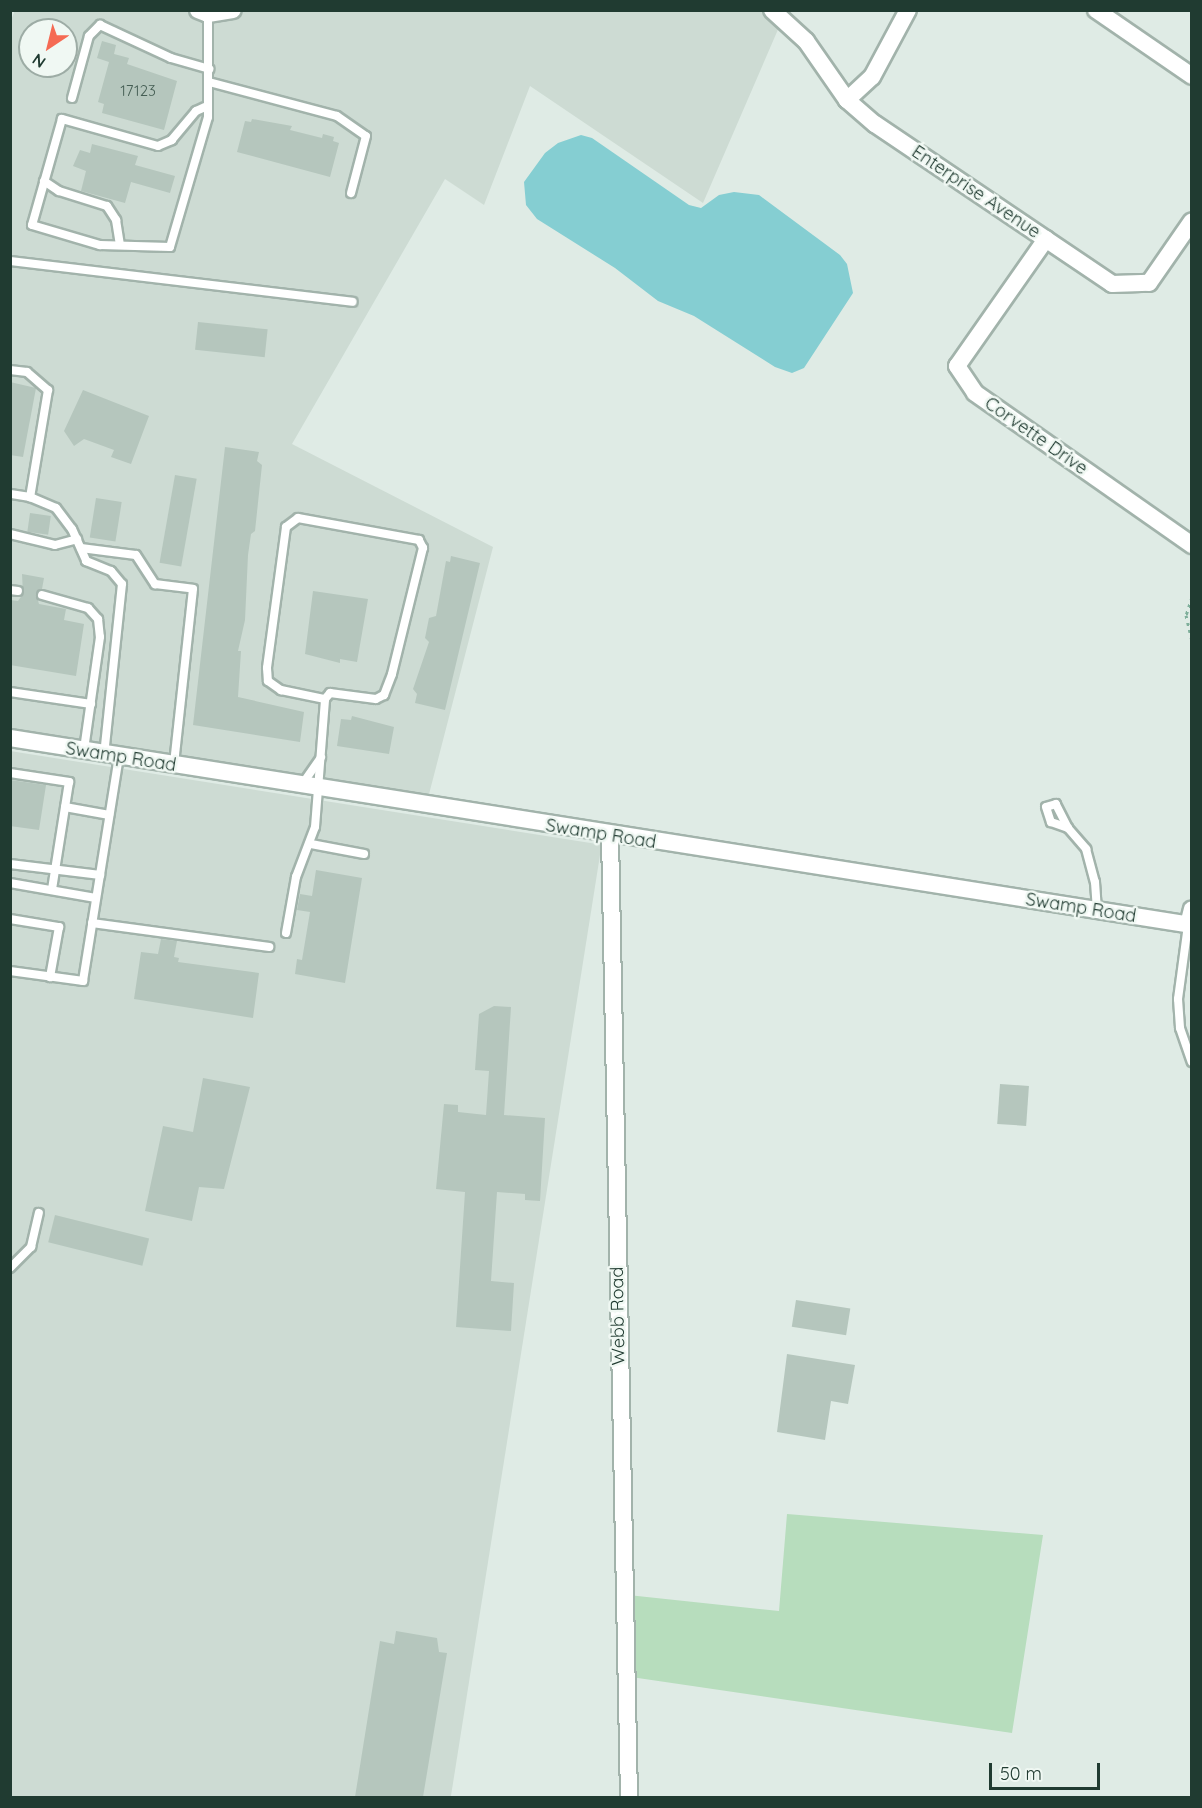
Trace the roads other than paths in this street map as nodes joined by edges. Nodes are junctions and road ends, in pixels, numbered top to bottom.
1 (233, 10) edge
2 (772, 10) edge
3 (908, 10) edge
4 (1096, 10) edge
5 (205, 12) edge
6 (209, 69) junction
7 (1191, 76) edge
8 (209, 82) junction
9 (72, 98) dead end
10 (847, 100) junction
11 (206, 107) junction
12 (44, 182) junction
13 (351, 193) dead end
14 (1191, 221) edge
15 (1046, 239) junction
16 (120, 245) junction
17 (10, 261) edge
18 (353, 302) dead end
19 (10, 370) edge
20 (10, 494) edge
21 (30, 497) junction
22 (10, 534) edge
23 (77, 539) junction
24 (1191, 545) edge
25 (81, 548) junction
26 (42, 595) dead end
27 (10, 692) edge
28 (325, 699) junction
29 (91, 704) junction
30 (10, 738) edge
31 (84, 751) junction
32 (111, 755) junction
33 (321, 757) junction
34 (174, 766) junction
35 (10, 773) edge
36 (301, 787) junction
37 (319, 790) junction
38 (65, 807) junction
39 (109, 815) junction
40 (1068, 828) dead end
41 (610, 835) junction
42 (311, 844) junction
43 (364, 854) dead end
44 (10, 864) edge
45 (55, 871) junction
46 (100, 875) junction
47 (10, 884) edge
48 (52, 889) junction
49 (96, 898) junction
50 (1097, 911) junction
51 (10, 919) edge
52 (1190, 920) edge
53 (92, 923) junction
54 (286, 933) dead end
55 (269, 947) dead end
56 (10, 971) edge
57 (51, 977) junction
58 (1191, 1062) edge
59 (39, 1213) dead end
60 (10, 1268) edge
61 (629, 1797) edge

1 - 5 street
2 - 10 street, Enterprise Avenue
3 - 10 street
4 - 7 street
5 - 6 lane
6 - 8 lane
6 - 9 lane
8 - 11 lane
8 - 13 lane
10 - 15 street, Enterprise Avenue
11 - 12 lane
11 - 16 lane
12 - 16 lane
12 - 16 lane
14 - 15 street, Enterprise Avenue
15 - 24 street, Corvette Drive
17 - 18 lane
19 - 21 lane
20 - 21 lane
21 - 23 lane
22 - 23 lane
23 - 25 lane
25 - 32 lane
25 - 34 lane
26 - 29 lane
27 - 29 lane
28 - 28 lane
28 - 33 lane
29 - 31 lane
30 - 31 street, Swamp Road
31 - 32 street, Swamp Road
32 - 34 street, Swamp Road
32 - 39 lane
33 - 36 lane
33 - 37 lane
34 - 36 street, Swamp Road
35 - 38 lane
36 - 37 street, Swamp Road
37 - 41 street, Swamp Road
37 - 42 lane
38 - 39 lane
38 - 45 lane
39 - 46 lane
40 - 50 lane
41 - 50 street, Swamp Road
41 - 61 street, Webb Road
42 - 43 lane
42 - 54 lane
44 - 45 lane
45 - 46 lane
45 - 48 lane
46 - 49 lane
47 - 48 lane
48 - 49 lane
49 - 53 lane
50 - 52 street, Swamp Road
51 - 57 lane
52 - 58 lane
53 - 55 lane
53 - 57 lane
56 - 57 lane
59 - 60 lane

